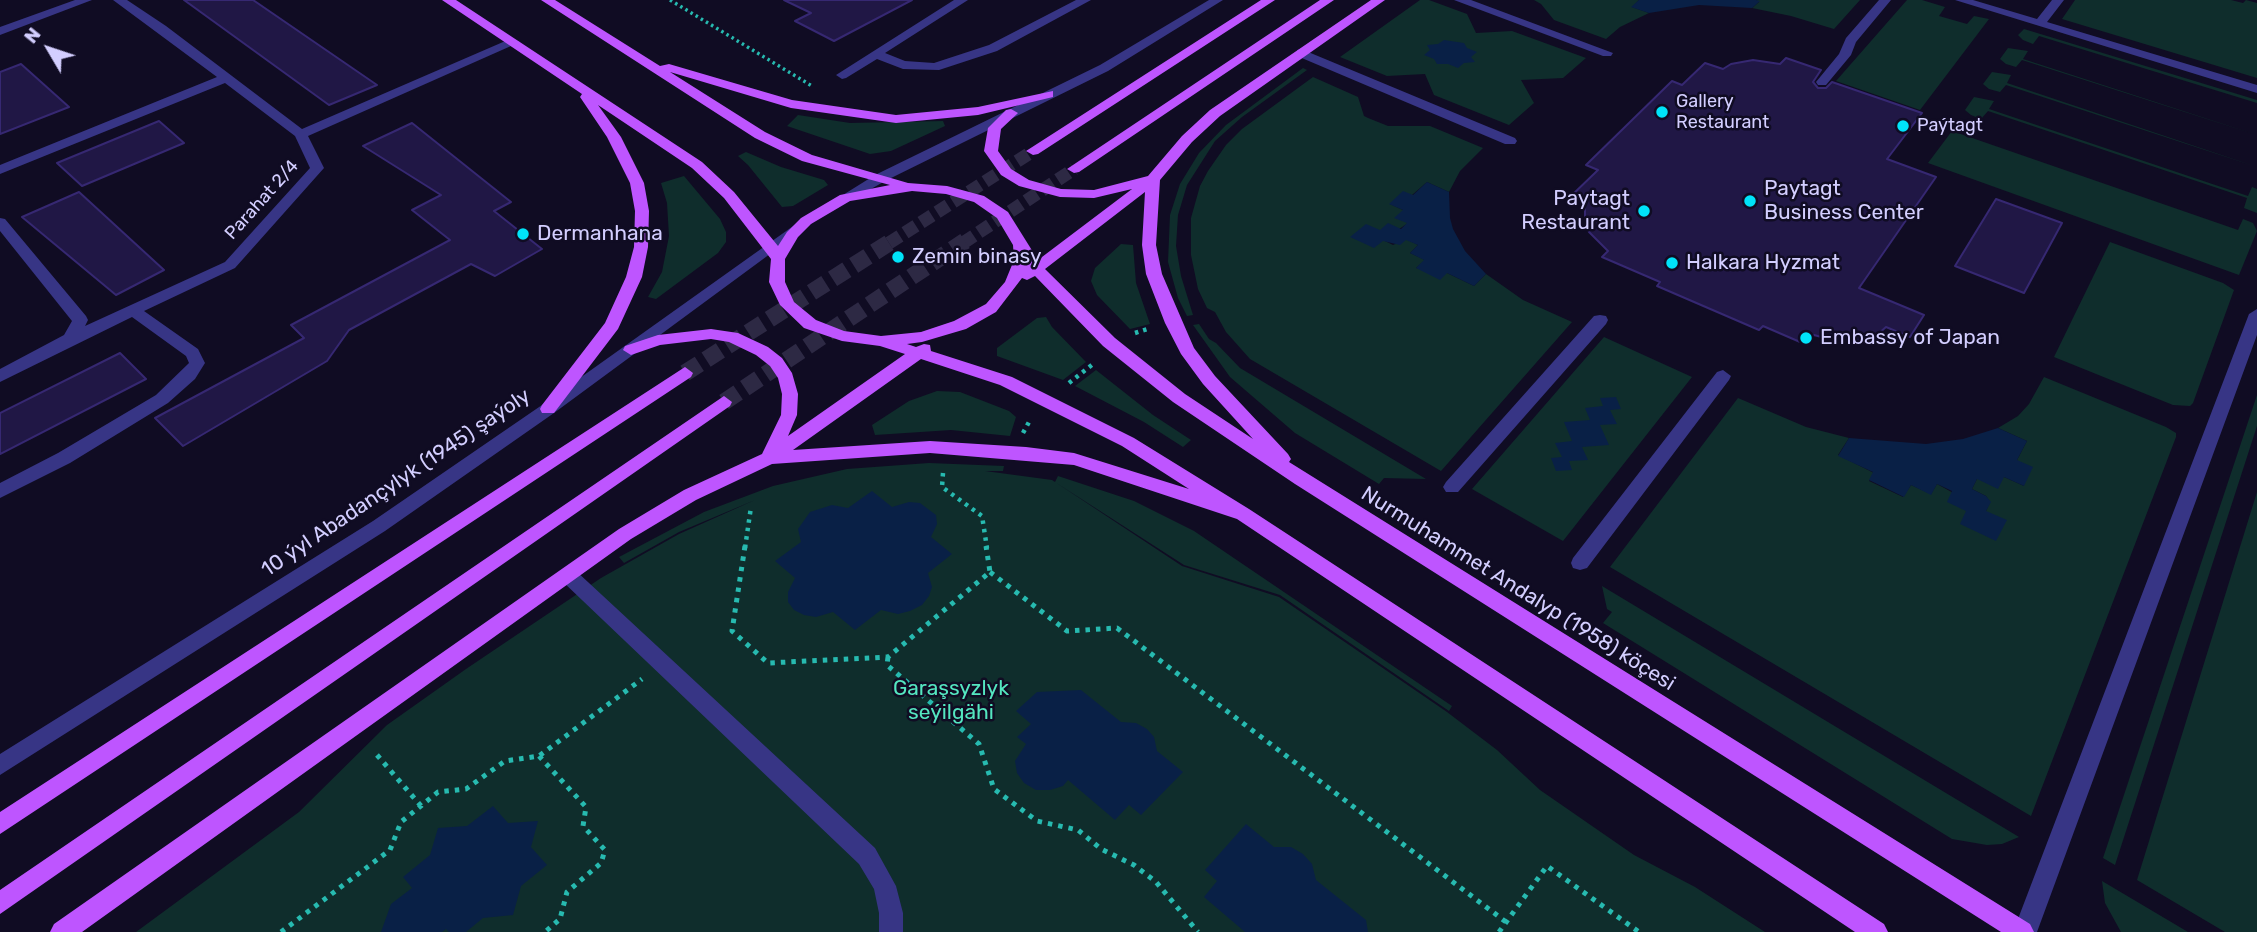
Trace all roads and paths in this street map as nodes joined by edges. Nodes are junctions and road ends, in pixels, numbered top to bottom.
1 (86, 0) edge
2 (119, 0) edge
3 (448, 0) edge
4 (547, 0) edge
5 (670, 0) edge
6 (1084, 0) edge
7 (1217, 0) edge
8 (1269, 0) edge
9 (1328, 0) edge
10 (1379, 0) edge
11 (1460, 0) edge
12 (1885, 0) edge
13 (2057, 0) edge
14 (958, 1) edge
15 (1965, 1) edge
16 (2040, 24) junction
17 (0, 31) edge
18 (514, 42) junction
19 (1301, 53) junction
20 (1607, 53) dead end
21 (876, 54) junction
22 (645, 61) junction
23 (842, 75) dead end
24 (226, 78) junction
25 (1822, 82) dead end
26 (580, 88) junction
27 (2257, 89) edge
28 (1048, 94) junction
29 (791, 104) junction
30 (1011, 113) junction
31 (301, 134) junction
32 (1510, 141) dead end
33 (1032, 151) tunnel mouth
34 (1074, 169) tunnel mouth
35 (0, 170) edge
36 (880, 178) junction
37 (1153, 179) junction
38 (912, 187) junction
39 (845, 198) junction
40 (806, 221) joint
41 (0, 222) edge
42 (1020, 244) junction
43 (774, 252) junction
44 (1036, 268) junction
45 (1012, 284) junction
46 (133, 310) junction
47 (2257, 315) edge
48 (1600, 320) dead end
49 (960, 326) junction
50 (1153, 327) dead end
51 (1135, 333) dead end
52 (70, 339) junction
53 (881, 341) junction
54 (631, 350) junction
55 (919, 353) junction
56 (1093, 364) dead end
57 (685, 373) tunnel mouth
58 (0, 376) edge
59 (1723, 376) dead end
60 (1069, 383) dead end
61 (724, 402) tunnel mouth
62 (548, 409) junction
63 (769, 458) junction
64 (943, 474) dead end
65 (1301, 479) junction
66 (1452, 487) dead end
67 (0, 491) edge
68 (751, 507) dead end
69 (1243, 514) junction
70 (1580, 563) dead end
71 (990, 572) junction
72 (568, 575) junction
73 (888, 657) junction
74 (663, 663) junction
75 (377, 755) dead end
76 (539, 757) junction
77 (0, 765) edge
78 (421, 806) junction
79 (0, 824) edge
80 (0, 903) edge
81 (1506, 922) junction
82 (62, 932) edge
83 (281, 932) edge
84 (545, 932) edge
85 (891, 932) edge
86 (1198, 932) edge
87 (1499, 932) edge
88 (1639, 932) edge
89 (1876, 932) edge
90 (2024, 932) edge

1 - 17 street
2 - 24 street
3 - 18 main road
4 - 22 main road
5 - 29 path
6 - 21 street
7 - 28 street
8 - 33 main road
9 - 34 main road
10 - 19 main road
11 - 20 street
12 - 25 street
13 - 16 street
14 - 21 street
15 - 16 street
16 - 27 street
18 - 26 main road
18 - 31 street, Parahat 2/4
19 - 32 street
19 - 37 main road
21 - 23 street
22 - 29 main road
22 - 36 main road
24 - 31 street
24 - 35 street
26 - 43 main road
26 - 62 main road
28 - 29 main road
28 - 30 street
30 - 36 street
30 - 37 main road
31 - 46 street, Parahat 2/4
36 - 38 main road
36 - 39 street
37 - 44 main road
37 - 65 main road
38 - 39 main road
38 - 42 main road
39 - 40 main road
40 - 43 street, 10 ýyl Abadançylyk (1945) şaýoly
41 - 52 street
42 - 44 main road, Nurmuhammet Andalyp (1958) köçesi
42 - 45 main road
43 - 53 main road
43 - 54 street, 10 ýyl Abadançylyk (1945) şaýoly
44 - 45 main road
44 - 65 main road, Nurmuhammet Andalyp (1958) köçesi
45 - 49 main road
46 - 52 street, Parahat 2/4
46 - 67 street
47 - 90 street
48 - 66 street
49 - 53 main road
49 - 55 main road
50 - 51 path
52 - 58 street, Parahat 2/4
53 - 55 main road
54 - 62 street, 10 ýyl Abadançylyk (1945) şaýoly
54 - 63 main road
55 - 63 main road
55 - 69 main road
56 - 60 path
57 - 79 main road
59 - 70 street
61 - 80 main road
62 - 77 street, 10 ýyl Abadançylyk (1945) şaýoly
63 - 69 main road
63 - 72 main road
64 - 71 path
65 - 90 main road, Nurmuhammet Andalyp (1958) köçesi
68 - 73 path
69 - 89 main road
71 - 73 path
71 - 81 path
72 - 74 street
72 - 82 main road
73 - 86 path
74 - 76 path
74 - 85 street
75 - 78 path
76 - 78 path
76 - 84 path
78 - 83 path
81 - 87 path
81 - 88 path

